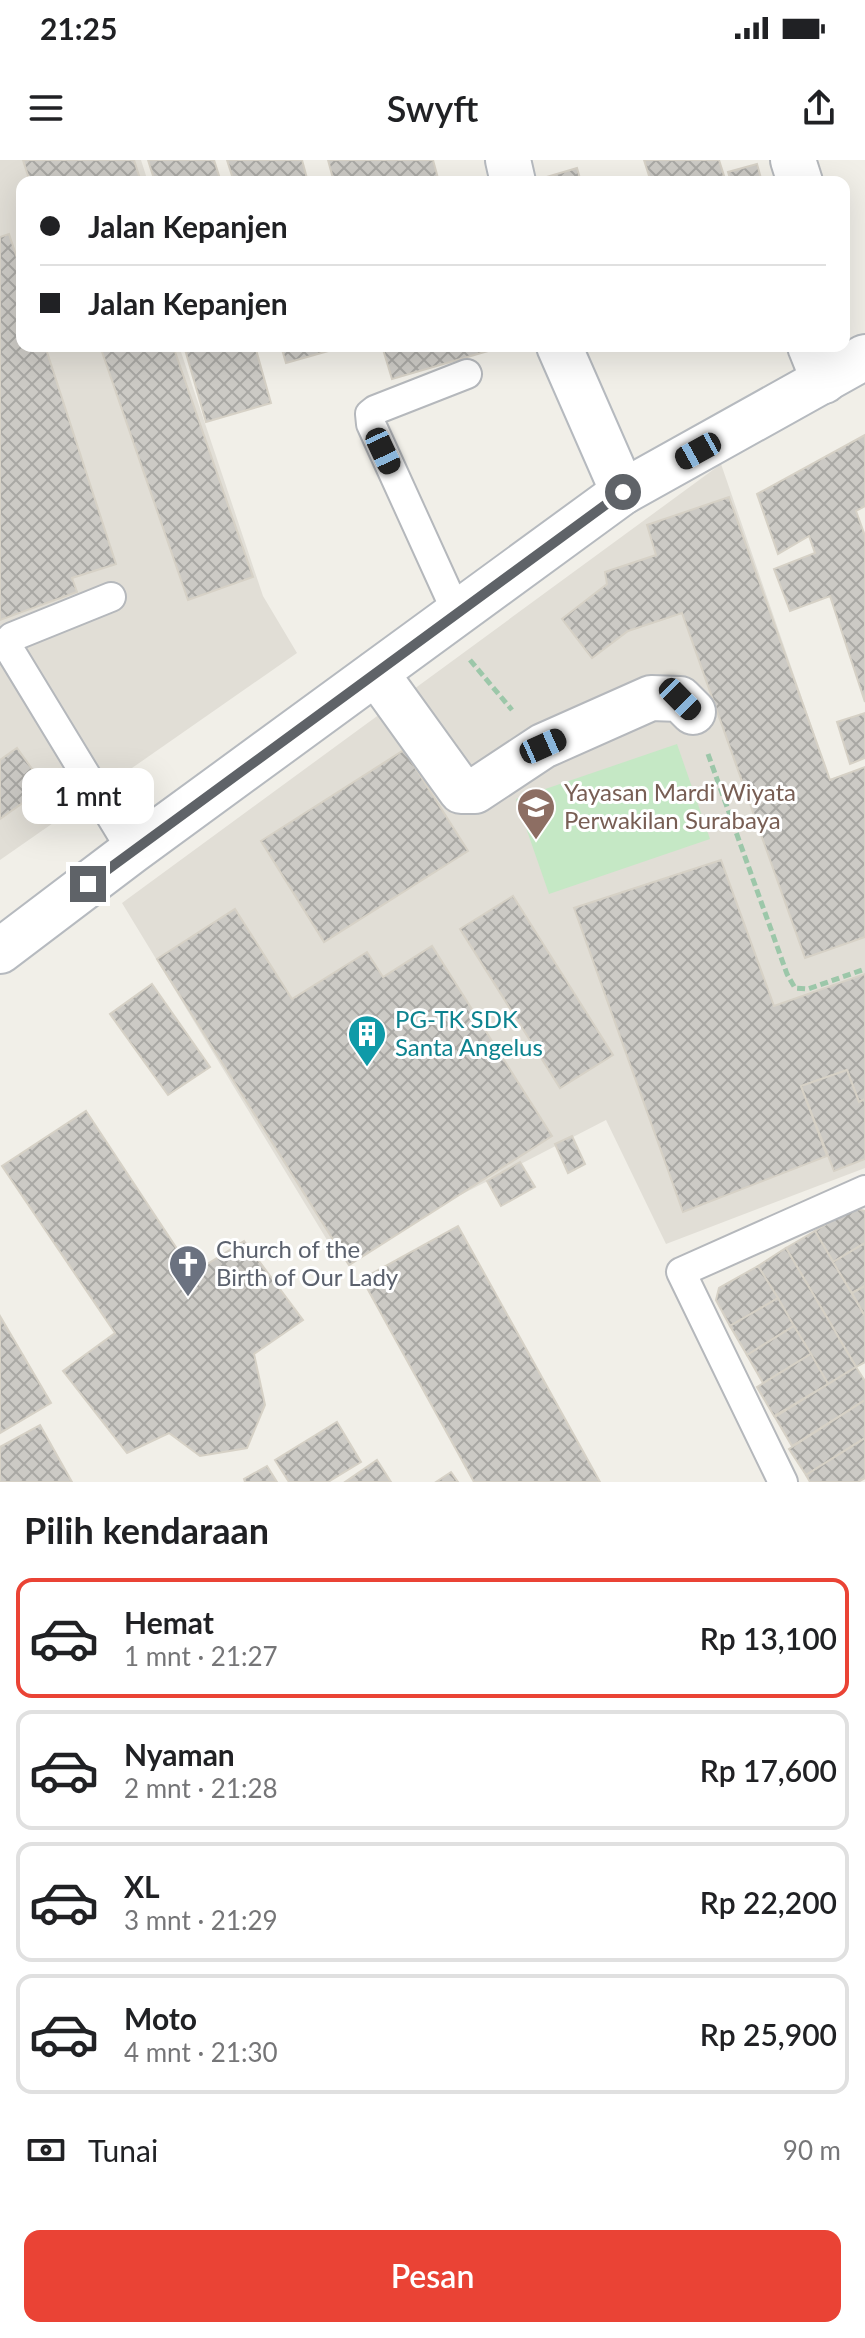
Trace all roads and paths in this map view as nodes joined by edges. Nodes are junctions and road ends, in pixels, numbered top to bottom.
1 (562, 352) edge
2 (865, 357) edge
3 (817, 363) edge
4 (467, 374) dead end
5 (623, 492) junction
6 (111, 597) dead end
7 (449, 619) junction
8 (376, 673) junction
9 (693, 712) joint
10 (543, 746) junction
11 (132, 851) junction
12 (0, 951) edge
13 (865, 969) edge
14 (865, 1190) edge
15 (783, 1482) edge

1 - 5 street
2 - 3 street
3 - 5 street
4 - 7 lane
5 - 7 street
6 - 11 lane
7 - 8 street
7 - 10 path
8 - 10 street
8 - 11 street
9 - 10 street
9 - 13 path
11 - 12 street
14 - 15 lane

